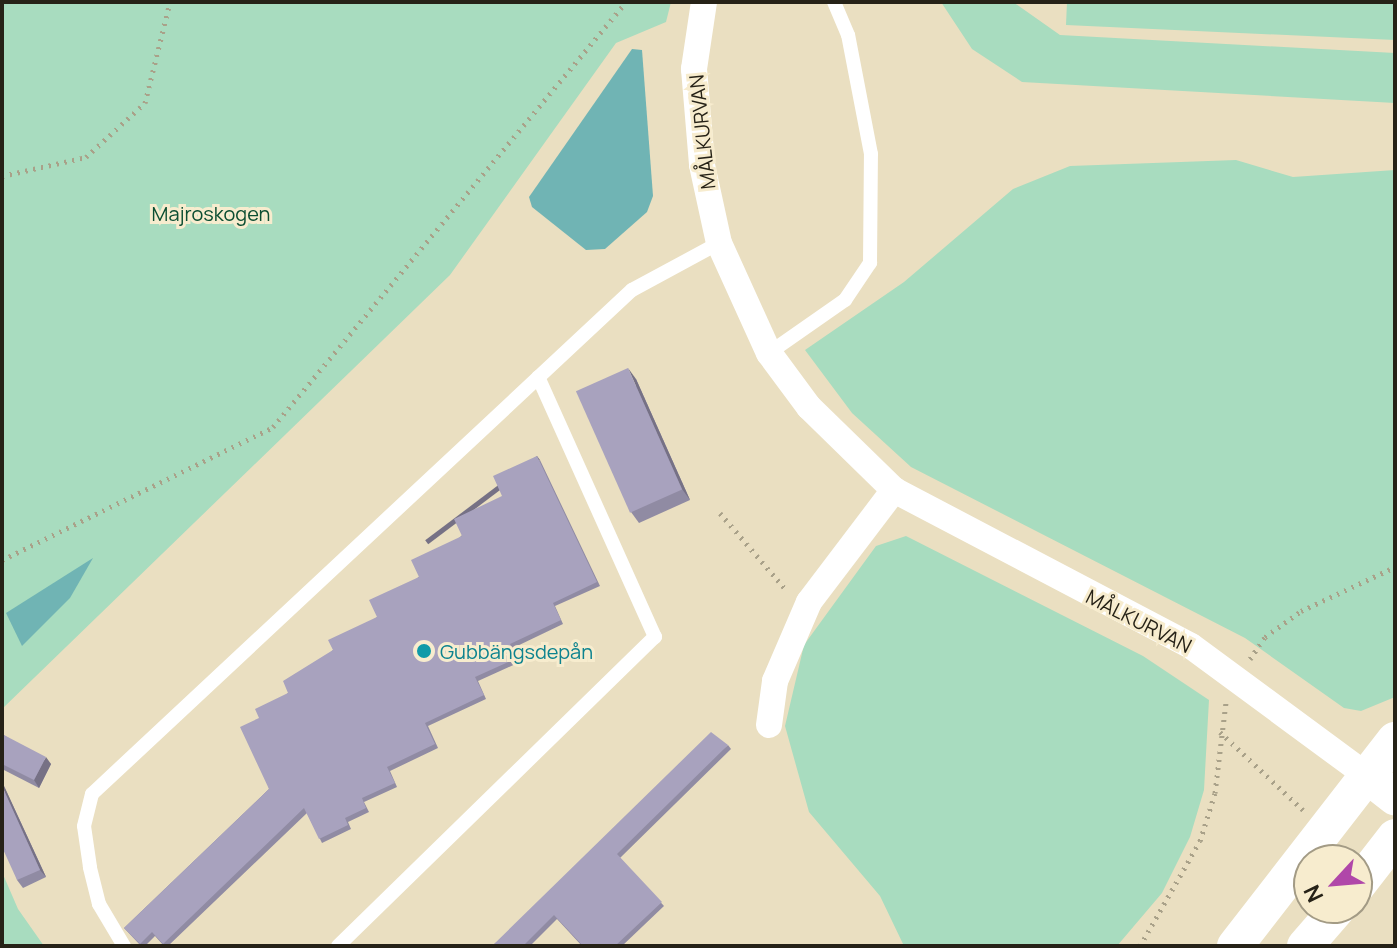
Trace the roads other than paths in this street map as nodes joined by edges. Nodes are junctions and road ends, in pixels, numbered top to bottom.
1 (704, 2) edge
2 (834, 2) edge
3 (719, 243) junction
4 (769, 353) junction
5 (538, 377) junction
6 (894, 490) junction
7 (769, 725) dead end
8 (1395, 740) edge
9 (1382, 787) edge
10 (1395, 837) edge
11 (1373, 865) edge
12 (1324, 924) edge
13 (124, 946) edge
14 (338, 946) edge
15 (1235, 946) edge
16 (1305, 946) edge

1 - 3 street, MÅLKURVAN
2 - 4 lane
3 - 4 street, MÅLKURVAN
3 - 5 lane
4 - 6 street, MÅLKURVAN
5 - 13 lane
5 - 14 lane
6 - 7 street
6 - 9 street, MÅLKURVAN
8 - 9 main road
9 - 15 main road
10 - 11 main road
12 - 16 main road

